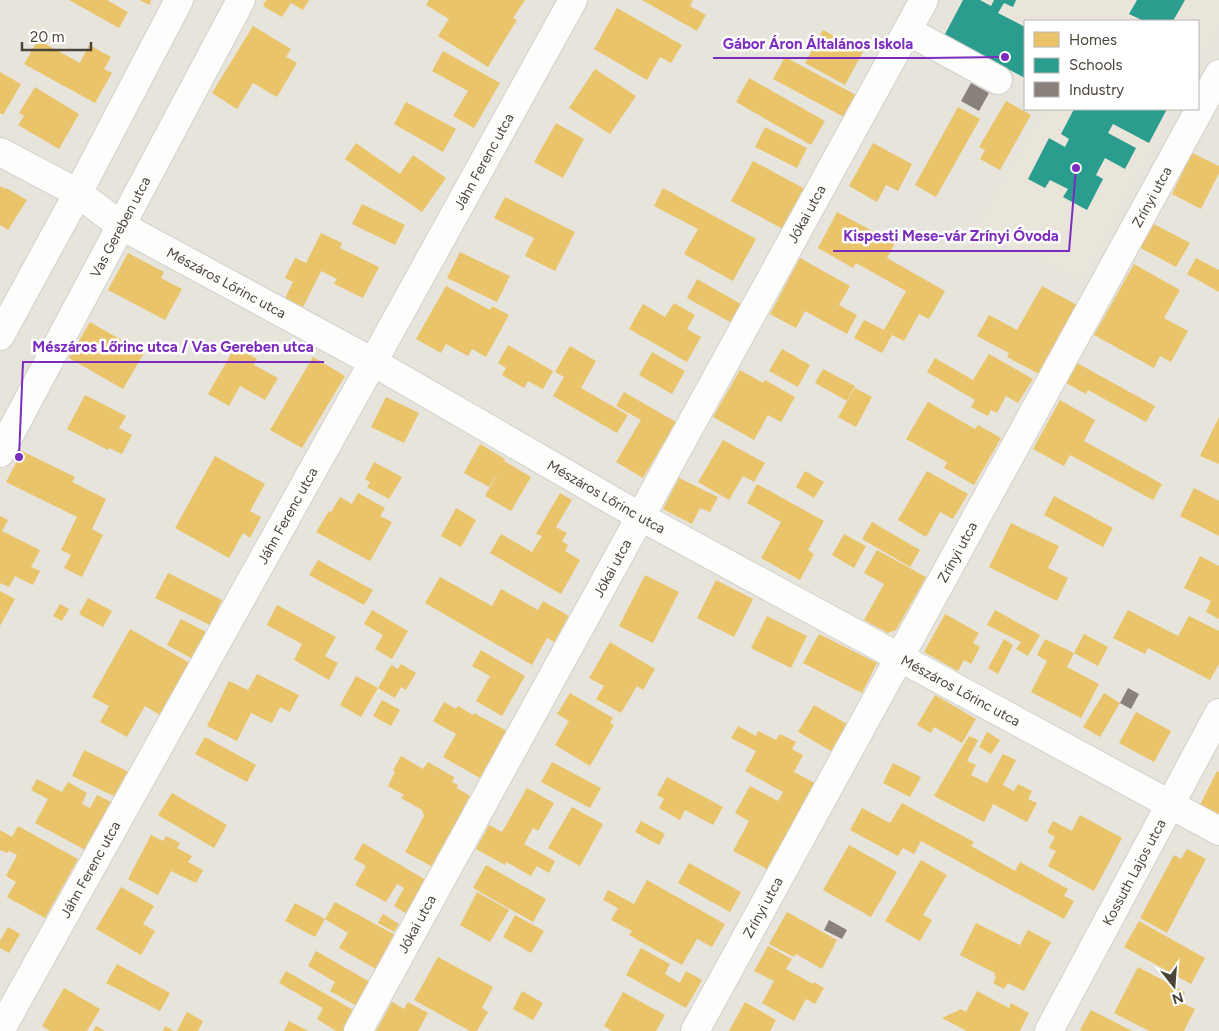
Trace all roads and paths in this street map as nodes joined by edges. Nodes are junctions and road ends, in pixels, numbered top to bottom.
1 (179, 0) edge
2 (241, 0) edge
3 (573, 0) edge
4 (924, 0) edge
5 (908, 31) junction
6 (1219, 74) edge
7 (998, 80) dead end
8 (0, 152) edge
9 (78, 193) junction
10 (120, 225) junction
11 (0, 336) edge
12 (374, 362) junction
13 (0, 453) edge
14 (641, 518) junction
15 (900, 658) junction
16 (1219, 713) edge
17 (1170, 804) junction
18 (1219, 831) edge
19 (3, 1029) edge
20 (358, 1031) edge
21 (695, 1031) edge
22 (1049, 1031) edge

1 - 9 street
2 - 10 street, Vas Gereben utca
3 - 12 street, Jáhn Ferenc utca
4 - 5 street, Jókai utca
5 - 7 street
5 - 14 street, Jókai utca
6 - 15 street, Zrínyi utca
8 - 9 street, Mészáros Lőrinc utca
9 - 10 street, Mészáros Lőrinc utca
9 - 11 street
10 - 12 street, Mészáros Lőrinc utca
10 - 13 street, Vas Gereben utca
12 - 14 street, Mészáros Lőrinc utca
12 - 19 street, Jáhn Ferenc utca
14 - 15 street, Mészáros Lőrinc utca
14 - 20 street, Jókai utca
15 - 17 street, Mészáros Lőrinc utca
15 - 21 street, Zrínyi utca
16 - 17 street, Kossuth Lajos utca
17 - 18 street, Mészáros Lőrinc utca
17 - 22 street, Kossuth Lajos utca

